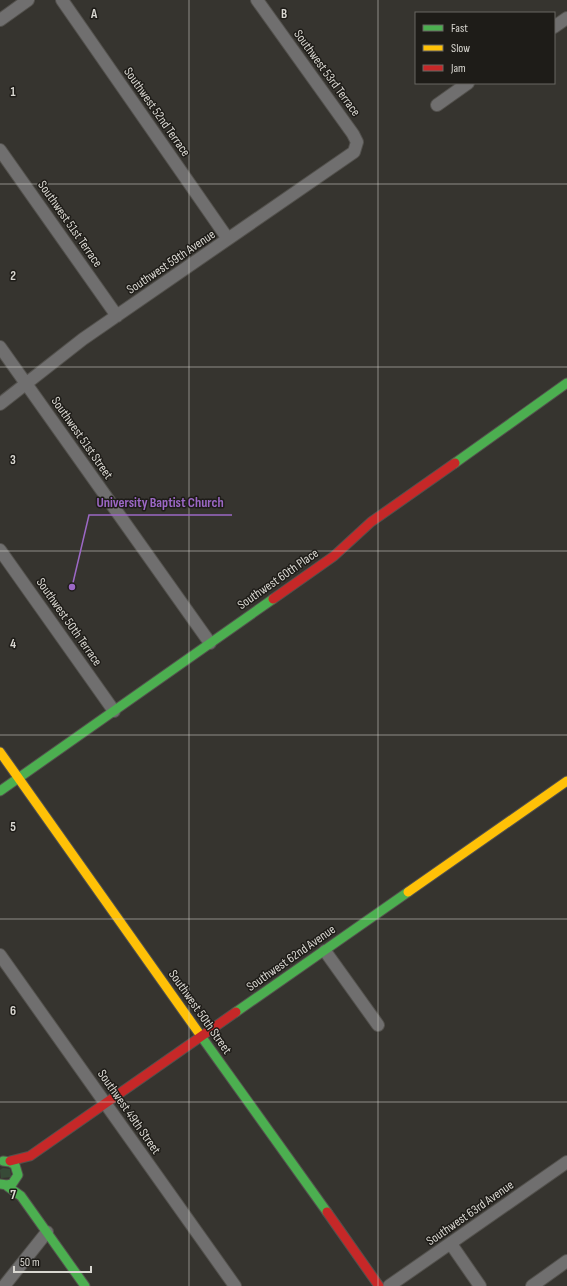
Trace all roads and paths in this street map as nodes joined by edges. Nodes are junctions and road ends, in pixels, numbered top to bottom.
1 (28, 0) edge
2 (62, 0) edge
3 (257, 0) edge
4 (567, 18) edge
5 (0, 20) edge
6 (555, 26) edge
7 (467, 84) edge
8 (437, 105) dead end
9 (357, 145) joint
10 (0, 150) edge
11 (228, 239) junction
12 (117, 316) junction
13 (0, 347) edge
14 (567, 383) edge
15 (26, 384) junction
16 (0, 404) edge
17 (0, 550) edge
18 (210, 643) junction
19 (114, 711) junction
20 (0, 752) edge
21 (18, 778) junction
22 (567, 781) edge
23 (0, 791) edge
24 (325, 950) junction
25 (0, 955) edge
26 (378, 1025) dead end
27 (201, 1036) junction
28 (105, 1103) junction
29 (30, 1156) junction
30 (4, 1160) edge
31 (567, 1162) edge
32 (17, 1175) junction
33 (2, 1185) edge
34 (21, 1196) junction
35 (47, 1232) junction
36 (451, 1244) junction
37 (567, 1261) edge
38 (4, 1286) edge
39 (85, 1286) edge
40 (234, 1286) edge
41 (379, 1286) edge
42 (389, 1286) edge
43 (480, 1286) edge
44 (532, 1286) edge

1 - 5 street
2 - 11 street, Southwest 52nd Terrace
3 - 9 street, Southwest 53rd Terrace
4 - 6 street
7 - 8 street
9 - 11 street, Southwest 59th Avenue
10 - 12 street, Southwest 51st Terrace
11 - 12 street, Southwest 59th Avenue
12 - 15 street, Southwest 59th Avenue
13 - 15 street, Southwest 51st Street
14 - 18 street, Southwest 60th Place
15 - 16 street, Southwest 59th Avenue
15 - 18 street, Southwest 51st Street
17 - 19 street, Southwest 50th Terrace
18 - 19 street, Southwest 60th Place
19 - 21 street, Southwest 60th Place
20 - 21 street, Southwest 50th Street
21 - 23 street, Southwest 60th Place
21 - 27 street, Southwest 50th Street
22 - 24 street, Southwest 62nd Avenue
24 - 26 street
24 - 27 street, Southwest 62nd Avenue
25 - 28 street, Southwest 49th Street
27 - 28 street, Southwest 62nd Avenue
27 - 41 street, Southwest 50th Street
28 - 29 street, Southwest 62nd Avenue
28 - 40 street, Southwest 49th Street
29 - 30 street, Southwest 62nd Avenue
29 - 32 street, Southwest 62nd Avenue
30 - 32 street
31 - 36 street, Southwest 63rd Avenue
32 - 33 street, Southwest 62nd Avenue
32 - 34 street
33 - 34 street
34 - 35 street
35 - 38 street
35 - 39 street
36 - 42 street, Southwest 63rd Avenue
36 - 43 street
37 - 44 street

